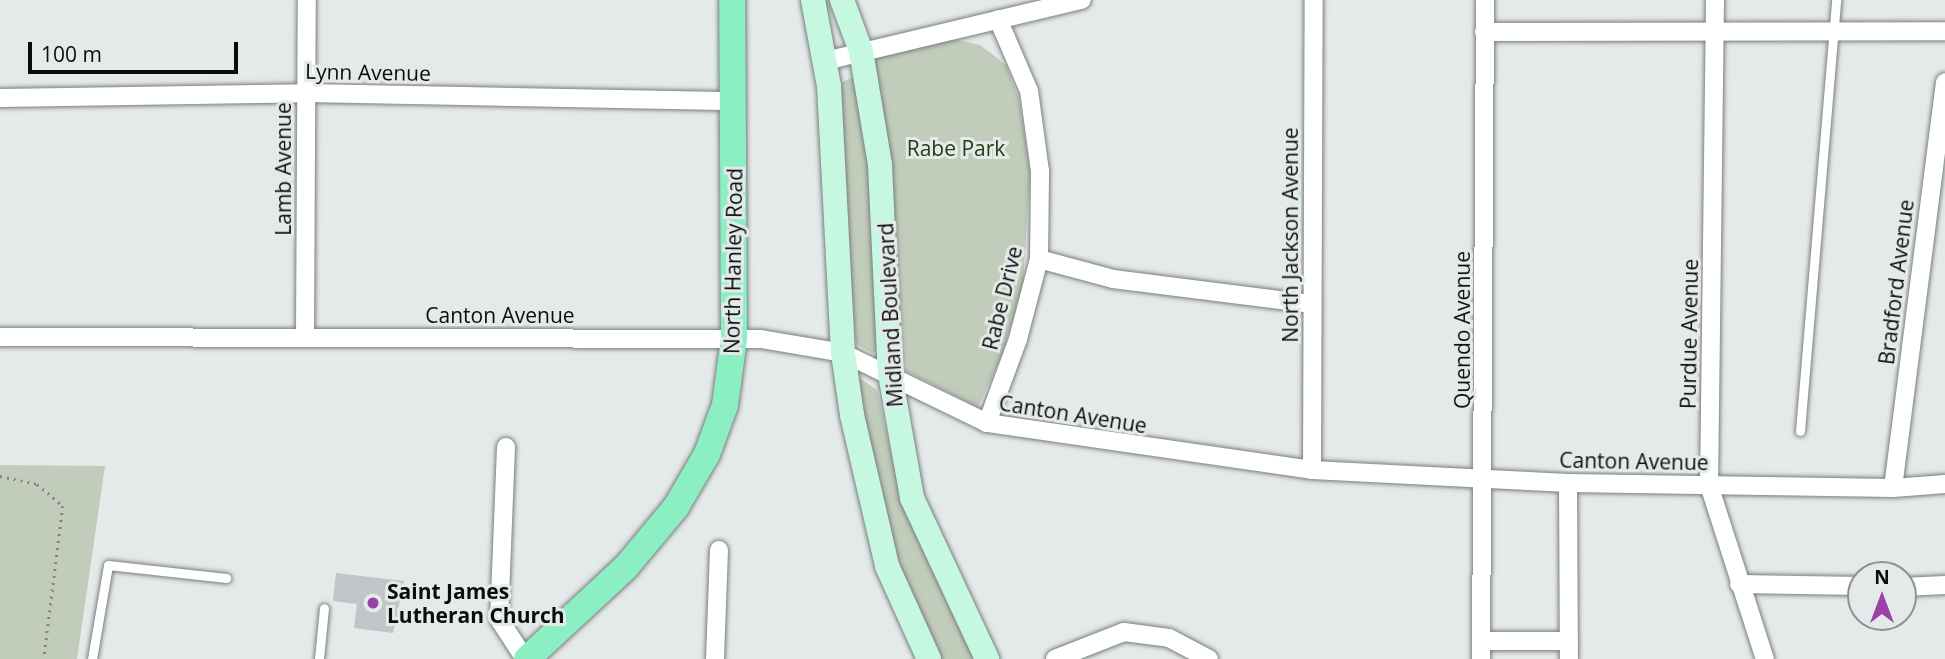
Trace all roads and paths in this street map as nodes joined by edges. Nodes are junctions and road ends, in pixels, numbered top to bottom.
1 (307, 0) edge
2 (732, 0) edge
3 (813, 0) edge
4 (842, 0) edge
5 (1082, 0) edge
6 (1314, 0) edge
7 (1485, 0) edge
8 (1715, 0) edge
9 (1836, 0) edge
10 (998, 19) junction
11 (1715, 31) junction
12 (1834, 31) junction
13 (1945, 31) edge
14 (1484, 32) junction
15 (861, 51) junction
16 (825, 61) junction
17 (1945, 82) edge
18 (306, 93) junction
19 (0, 98) edge
20 (736, 101) junction
21 (1039, 259) junction
22 (1312, 304) junction
23 (0, 337) edge
24 (305, 337) junction
25 (734, 338) junction
26 (843, 353) junction
27 (890, 374) junction
28 (987, 423) junction
29 (1800, 431) dead end
30 (506, 447) dead end
31 (1312, 470) junction
32 (0, 476) edge
33 (1483, 478) junction
34 (1568, 483) junction
35 (1945, 484) edge
36 (1709, 485) junction
37 (1894, 488) junction
38 (719, 550) dead end
39 (226, 578) dead end
40 (1739, 584) junction
41 (1945, 585) edge
42 (1847, 586) edge
43 (1917, 586) edge
44 (324, 608) dead end
45 (1569, 641) junction
46 (1482, 650) edge
47 (44, 659) edge
48 (92, 659) edge
49 (319, 659) edge
50 (526, 659) edge
51 (715, 659) edge
52 (929, 659) edge
53 (987, 659) edge
54 (1055, 659) edge
55 (1209, 659) edge
56 (1569, 659) edge
57 (1765, 659) edge

1 - 18 street, Lamb Avenue
2 - 20 main road, North Hanley Road
3 - 16 main road, Midland Boulevard
4 - 15 main road, Midland Boulevard
5 - 10 street
6 - 22 street, North Jackson Avenue
7 - 14 street, Quendo Avenue
8 - 11 street, Purdue Avenue
9 - 12 lane
10 - 15 street
10 - 21 street, Rabe Drive
11 - 12 street
11 - 14 street
11 - 36 street, Purdue Avenue
12 - 13 street
12 - 29 lane
14 - 33 street, Quendo Avenue
15 - 16 street
15 - 27 main road, Midland Boulevard
16 - 26 main road, Midland Boulevard
17 - 37 street, Bradford Avenue
18 - 19 street, Lynn Avenue
18 - 20 street, Lynn Avenue
18 - 24 street, Lamb Avenue
20 - 25 main road, North Hanley Road
21 - 22 street
21 - 28 street, Rabe Drive
22 - 31 street, North Jackson Avenue
23 - 24 street, Canton Avenue
24 - 25 street, Canton Avenue
25 - 26 street, Canton Avenue
25 - 50 main road, North Hanley Road
26 - 27 street, Canton Avenue
26 - 52 main road, Midland Boulevard
27 - 28 street, Canton Avenue
27 - 53 main road, Midland Boulevard
28 - 31 street, Canton Avenue
30 - 50 street
31 - 33 street, Canton Avenue
32 - 47 path
33 - 34 street, Canton Avenue
33 - 46 street, Quendo Avenue
34 - 36 street, Canton Avenue
34 - 45 street
35 - 37 street, Canton Avenue
36 - 37 street, Canton Avenue
36 - 40 street, Purdue Avenue
38 - 51 street
39 - 48 lane
40 - 42 street
40 - 57 street, Purdue Avenue
41 - 43 street
44 - 49 lane
45 - 46 street
45 - 56 street
54 - 55 street

